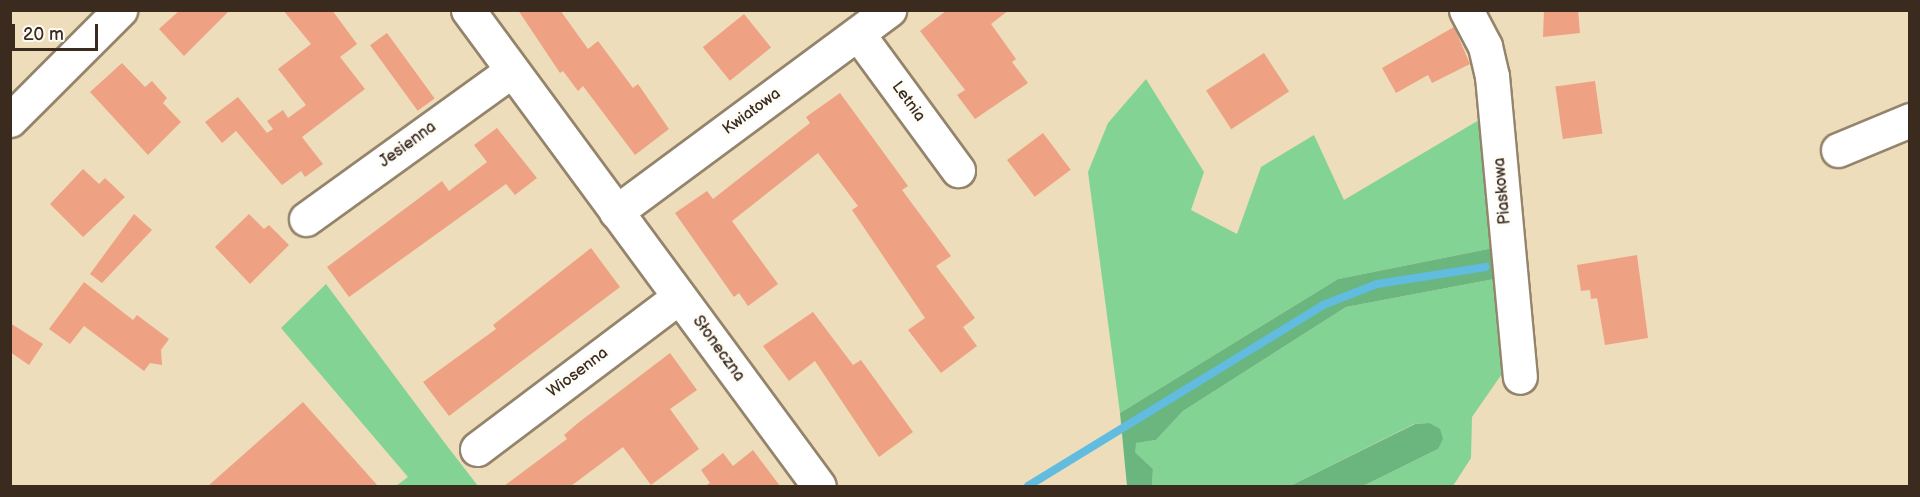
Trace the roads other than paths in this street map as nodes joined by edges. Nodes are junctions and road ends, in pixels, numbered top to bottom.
1 (120, 10) edge
2 (468, 10) edge
3 (889, 10) edge
4 (1466, 10) edge
5 (858, 34) junction
6 (510, 71) junction
7 (10, 120) edge
8 (1910, 120) edge
9 (1838, 150) dead end
10 (958, 170) dead end
11 (616, 212) junction
12 (306, 219) dead end
13 (679, 297) junction
14 (1520, 377) dead end
15 (477, 449) dead end
16 (819, 486) edge

1 - 7 street
2 - 6 street, Słoneczna
3 - 5 street, Kwiatowa
4 - 14 street, Piaskowa
5 - 10 street, Letnia
5 - 11 street, Kwiatowa
6 - 11 street, Słoneczna
6 - 12 street, Jesienna
8 - 9 street
11 - 13 street, Słoneczna
13 - 15 street, Wiosenna
13 - 16 street, Słoneczna

